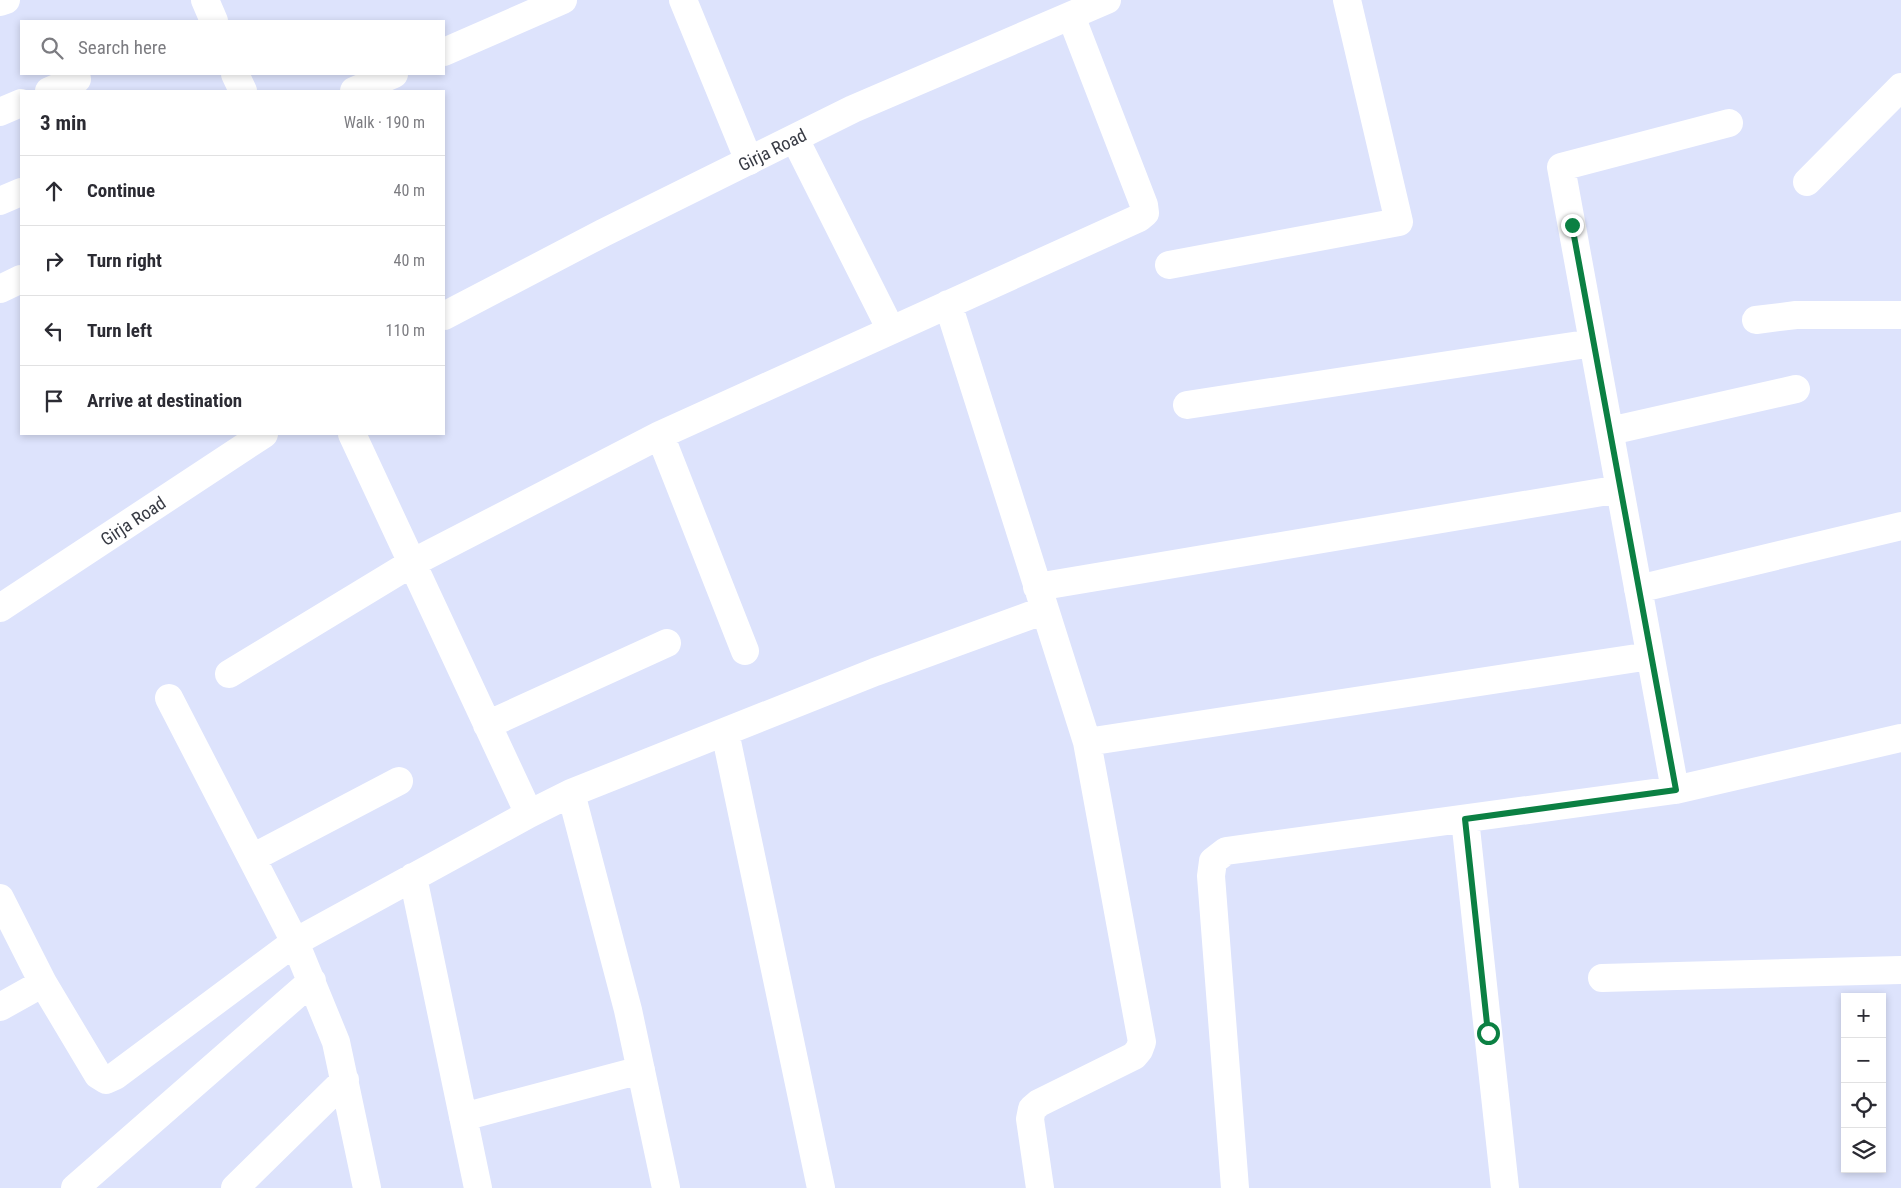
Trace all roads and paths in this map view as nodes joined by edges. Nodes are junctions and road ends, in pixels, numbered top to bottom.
1 (6, 0) edge
2 (205, 0) edge
3 (564, 0) edge
4 (683, 0) edge
5 (1108, 0) edge
6 (1347, 0) edge
7 (0, 2) edge
8 (1070, 16) junction
9 (214, 20) edge
10 (445, 52) edge
11 (235, 75) edge
12 (392, 75) edge
13 (77, 79) dead end
14 (1901, 86) edge
15 (51, 90) edge
16 (243, 90) edge
17 (356, 90) edge
18 (20, 103) edge
19 (0, 112) edge
20 (1729, 123) dead end
21 (794, 139) junction
22 (749, 161) junction
23 (1807, 182) dead end
24 (20, 192) edge
25 (0, 201) edge
26 (1169, 266) dead end
27 (20, 279) edge
28 (0, 289) edge
29 (948, 304) junction
30 (445, 315) edge
31 (1901, 315) edge
32 (1756, 320) dead end
33 (890, 330) junction
34 (1593, 342) junction
35 (1796, 388) dead end
36 (1186, 405) dead end
37 (1610, 431) junction
38 (262, 435) edge
39 (352, 435) edge
40 (660, 435) junction
41 (1620, 489) junction
42 (1901, 526) edge
43 (412, 563) junction
44 (1638, 589) junction
45 (1041, 598) junction
46 (0, 608) edge
47 (667, 643) dead end
48 (745, 651) dead end
49 (1650, 656) junction
50 (229, 674) dead end
51 (169, 698) dead end
52 (487, 725) junction
53 (725, 732) junction
54 (1901, 738) edge
55 (1087, 742) junction
56 (399, 781) dead end
57 (1676, 790) junction
58 (571, 793) junction
59 (529, 814) junction
60 (1465, 819) junction
61 (252, 858) junction
62 (413, 877) junction
63 (0, 898) edge
64 (295, 942) junction
65 (1901, 970) edge
66 (1602, 978) dead end
67 (312, 982) junction
68 (43, 983) junction
69 (0, 1007) edge
70 (641, 1070) junction
71 (344, 1080) junction
72 (463, 1117) junction
73 (75, 1188) edge
74 (235, 1188) edge
75 (368, 1188) edge
76 (478, 1188) edge
77 (666, 1188) edge
78 (821, 1188) edge
79 (1040, 1188) edge
80 (1235, 1188) edge
81 (1505, 1188) edge

1 - 7 street
2 - 9 street
3 - 10 street
4 - 22 street
5 - 8 street, Girja Road
6 - 26 street
8 - 21 street, Girja Road
8 - 29 street
11 - 16 street
12 - 17 street
13 - 15 street
14 - 23 street
18 - 19 street
20 - 34 street
21 - 22 street, Girja Road
21 - 33 street
22 - 30 street, Girja Road
24 - 25 street
27 - 28 street
29 - 33 street
29 - 45 street
31 - 32 street
33 - 40 street
34 - 36 street
34 - 37 street
35 - 37 street
37 - 41 street
38 - 46 street, Girja Road
39 - 43 street
40 - 43 street
40 - 48 street
41 - 44 street
41 - 45 street
42 - 44 street
43 - 50 street
43 - 52 street
44 - 49 street
45 - 53 street
45 - 55 street
47 - 52 street
49 - 55 street
49 - 57 street
51 - 61 street
52 - 59 street
53 - 58 street
53 - 78 street
54 - 57 street
55 - 79 street
56 - 61 street
57 - 60 street
58 - 59 street
58 - 70 street
59 - 62 street
60 - 80 street
60 - 81 street
61 - 64 street
62 - 64 street
62 - 72 street
63 - 68 street
64 - 67 street
64 - 68 street
65 - 66 street
67 - 71 street
67 - 73 street
68 - 69 street
70 - 72 street
70 - 77 street
71 - 74 street
71 - 75 street
72 - 76 street

